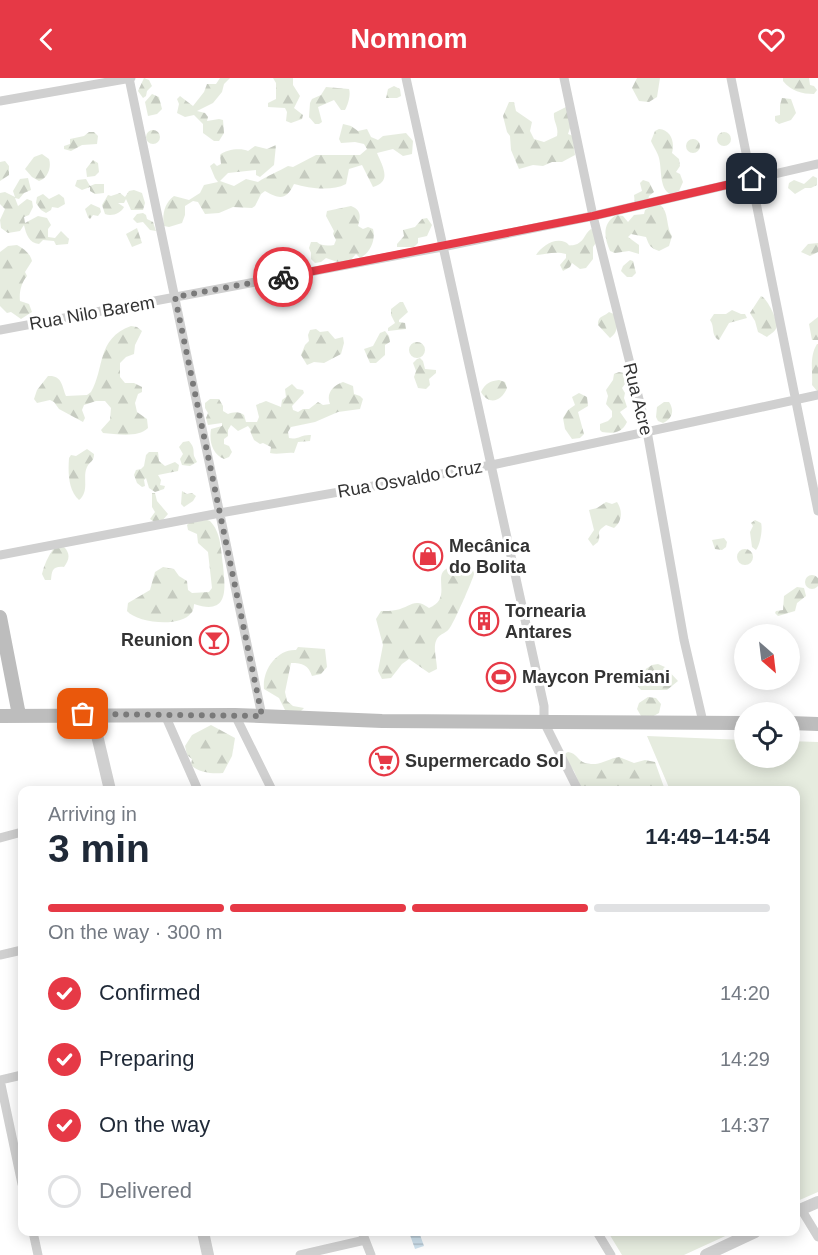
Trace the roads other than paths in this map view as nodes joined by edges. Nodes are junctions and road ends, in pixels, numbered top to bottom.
1 (130, 78) edge
2 (406, 78) edge
3 (564, 78) edge
4 (731, 78) edge
5 (0, 101) edge
6 (818, 165) edge
7 (752, 179) junction
8 (593, 216) junction
9 (442, 247) junction
10 (175, 297) junction
11 (0, 330) edge
12 (818, 395) edge
13 (796, 400) junction
14 (647, 431) junction
15 (492, 465) junction
16 (818, 510) edge
17 (220, 513) junction
18 (0, 555) edge
19 (0, 616) edge
20 (92, 714) junction
21 (19, 715) junction
22 (165, 715) junction
23 (235, 715) junction
24 (0, 716) edge
25 (262, 716) junction
26 (544, 722) junction
27 (703, 722) junction
28 (734, 723) edge
29 (800, 723) edge
30 (818, 724) edge
31 (109, 786) edge
32 (196, 786) edge
33 (270, 786) edge
34 (576, 786) edge
35 (18, 833) edge
36 (0, 838) edge
37 (18, 951) edge
38 (0, 955) edge
39 (18, 1076) edge
40 (0, 1080) edge
41 (18, 1166) edge
42 (818, 1202) edge
43 (800, 1210) edge
44 (800, 1214) edge
45 (34, 1236) edge
46 (204, 1236) edge
47 (363, 1236) edge
48 (599, 1236) edge
49 (747, 1236) edge
50 (818, 1237) edge
51 (710, 1254) edge
52 (38, 1255) edge
53 (208, 1255) edge
54 (300, 1255) edge
55 (371, 1255) edge
56 (611, 1255) edge

1 - 5 street
1 - 10 street
2 - 9 street
3 - 8 street, Rua Acre
4 - 7 street
6 - 7 street, Rua Nilo Barem
7 - 8 street, Rua Nilo Barem
7 - 13 street
8 - 9 street, Rua Nilo Barem
8 - 14 street, Rua Acre
9 - 10 street, Rua Nilo Barem
9 - 15 street
10 - 11 street, Rua Nilo Barem
10 - 17 street
12 - 13 street, Rua Osvaldo Cruz
13 - 14 street, Rua Osvaldo Cruz
13 - 16 street
14 - 15 street, Rua Osvaldo Cruz
14 - 27 street, Rua Acre
15 - 17 street, Rua Osvaldo Cruz
15 - 26 street
17 - 18 street, Rua Osvaldo Cruz
17 - 25 street
19 - 21 main road
20 - 21 main road
20 - 22 main road
20 - 31 street
21 - 24 main road
22 - 23 main road
22 - 32 street
23 - 25 main road
23 - 33 street
25 - 26 main road
26 - 27 main road
26 - 34 street
27 - 28 main road
29 - 30 main road
35 - 36 street
37 - 38 street
39 - 40 street
40 - 41 street
42 - 43 street
44 - 50 street
45 - 52 street
46 - 53 street
47 - 54 street
47 - 55 street
48 - 56 street
49 - 51 street

